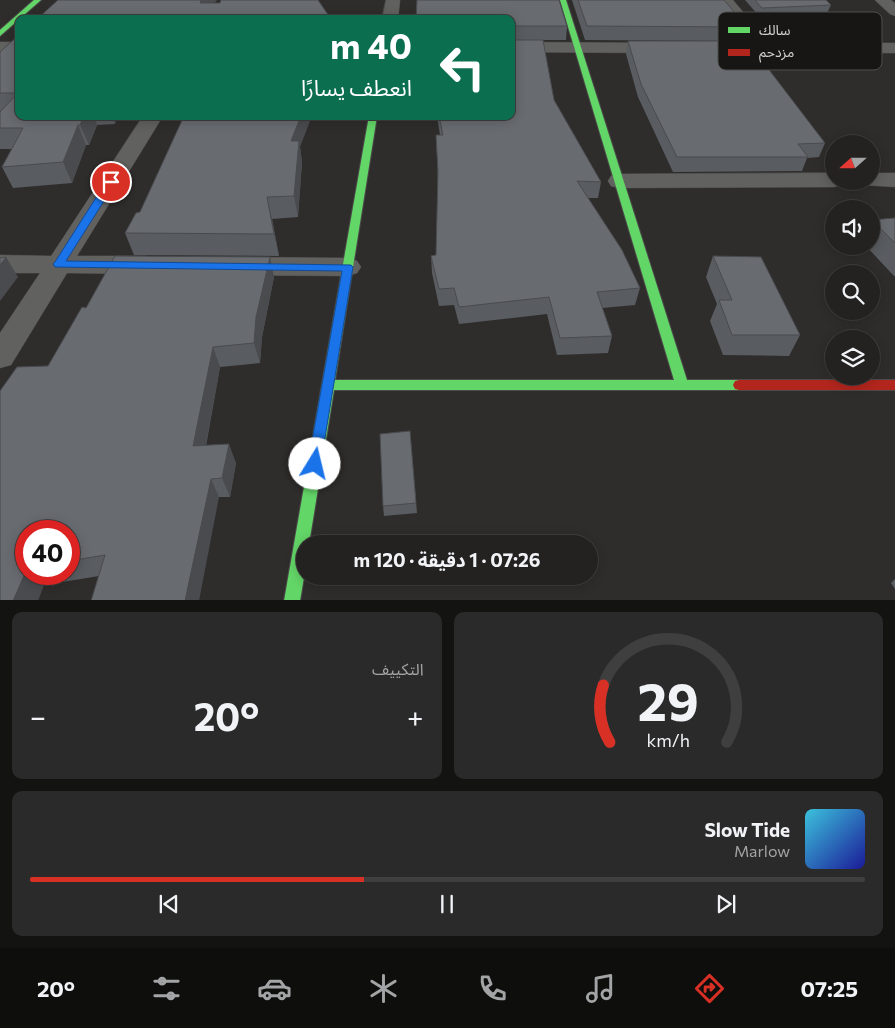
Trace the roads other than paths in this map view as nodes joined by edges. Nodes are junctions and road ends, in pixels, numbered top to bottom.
1 (38, 0) edge
2 (393, 0) edge
3 (563, 0) edge
4 (725, 0) edge
5 (882, 0) edge
6 (895, 11) edge
7 (735, 12) edge
8 (21, 15) edge
9 (391, 15) edge
10 (15, 21) edge
11 (0, 34) edge
12 (0, 47) edge
13 (15, 47) edge
14 (515, 47) edge
15 (578, 48) junction
16 (675, 48) edge
17 (695, 48) edge
18 (718, 48) edge
19 (882, 48) edge
20 (895, 48) edge
21 (149, 120) edge
22 (372, 120) edge
23 (825, 180) edge
24 (880, 180) edge
25 (895, 180) edge
26 (619, 181) junction
27 (0, 264) edge
28 (59, 264) junction
29 (168, 265) edge
30 (208, 266) edge
31 (348, 267) junction
32 (0, 357) edge
33 (328, 385) junction
34 (682, 385) junction
35 (895, 386) edge
36 (292, 600) edge

1 - 8 street
2 - 9 street
3 - 15 street
4 - 7 street
5 - 6 street
10 - 11 street
12 - 13 street
14 - 15 street
15 - 16 street
15 - 26 street
17 - 18 street
19 - 20 street
21 - 28 street
22 - 31 street
23 - 26 street
24 - 25 street
26 - 34 street
27 - 28 street
28 - 29 street
28 - 32 street
30 - 31 street
31 - 33 street
33 - 34 street
33 - 36 street
34 - 35 street

